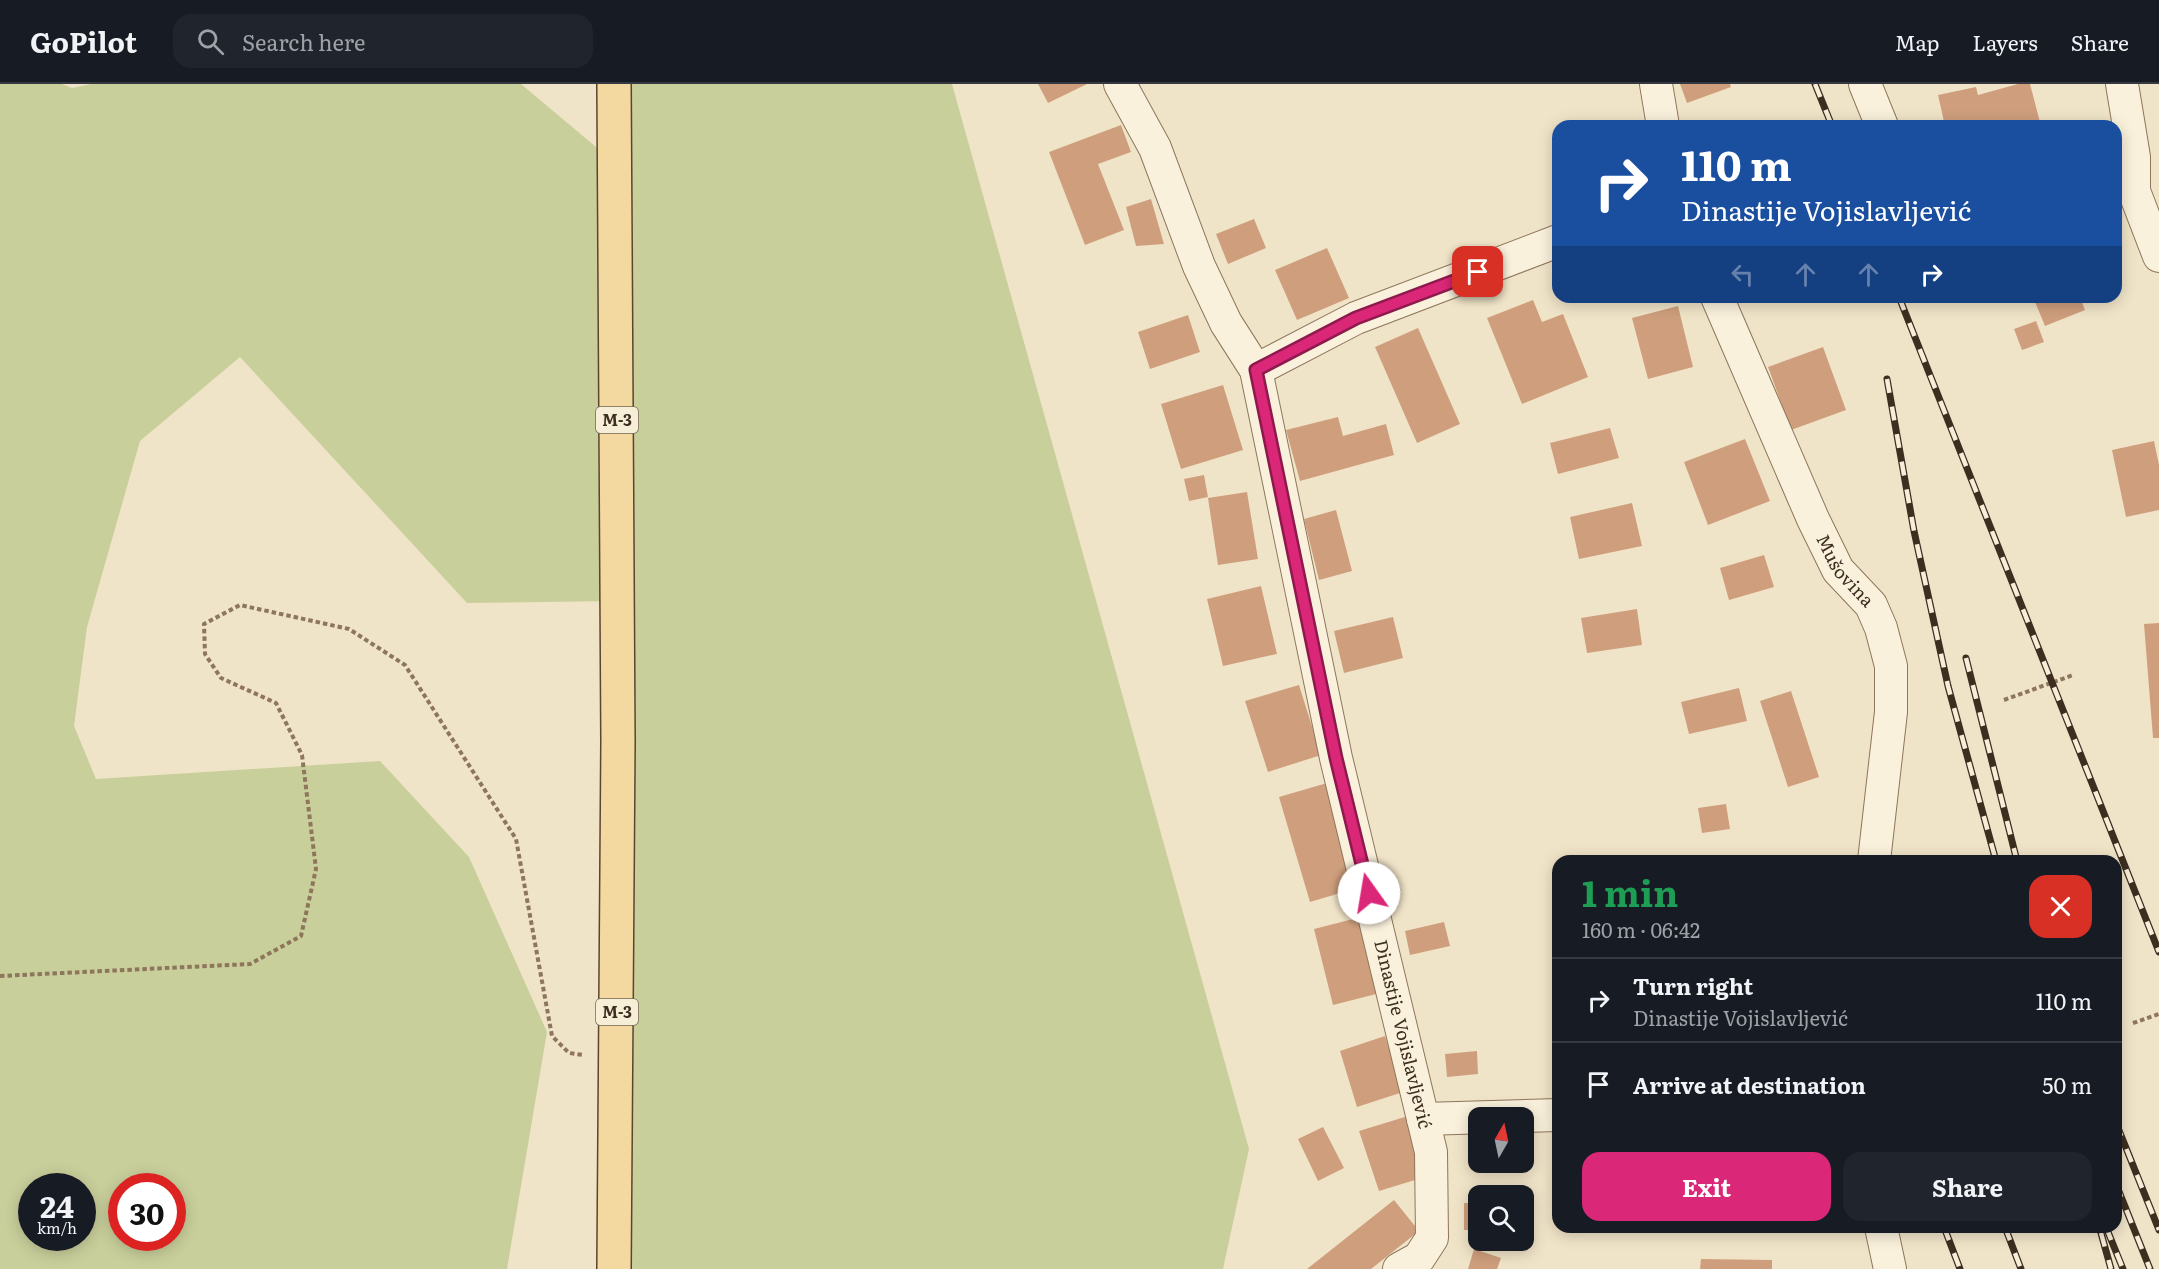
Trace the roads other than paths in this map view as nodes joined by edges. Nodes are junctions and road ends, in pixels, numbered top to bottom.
1 (614, 84) edge
2 (1120, 84) edge
3 (1656, 84) edge
4 (1865, 84) edge
5 (2122, 84) edge
6 (1662, 120) edge
7 (1880, 120) edge
8 (2147, 153) edge
9 (2125, 190) edge
10 (1552, 243) edge
11 (2159, 256) edge
12 (1720, 303) edge
13 (1256, 370) junction
14 (1875, 855) edge
15 (1552, 1115) edge
16 (1424, 1119) junction
17 (1882, 1233) edge
18 (614, 1269) edge
19 (1399, 1269) edge
20 (1890, 1269) edge

1 - 18 main road, M-3
2 - 13 street
3 - 6 street
4 - 7 street
5 - 8 street
8 - 9 street
9 - 11 street
10 - 13 street
12 - 14 street, Mušovina
13 - 16 street, Dinastije Vojislavljević
15 - 16 street
16 - 19 street, Dinastije Vojislavljević
17 - 20 street

